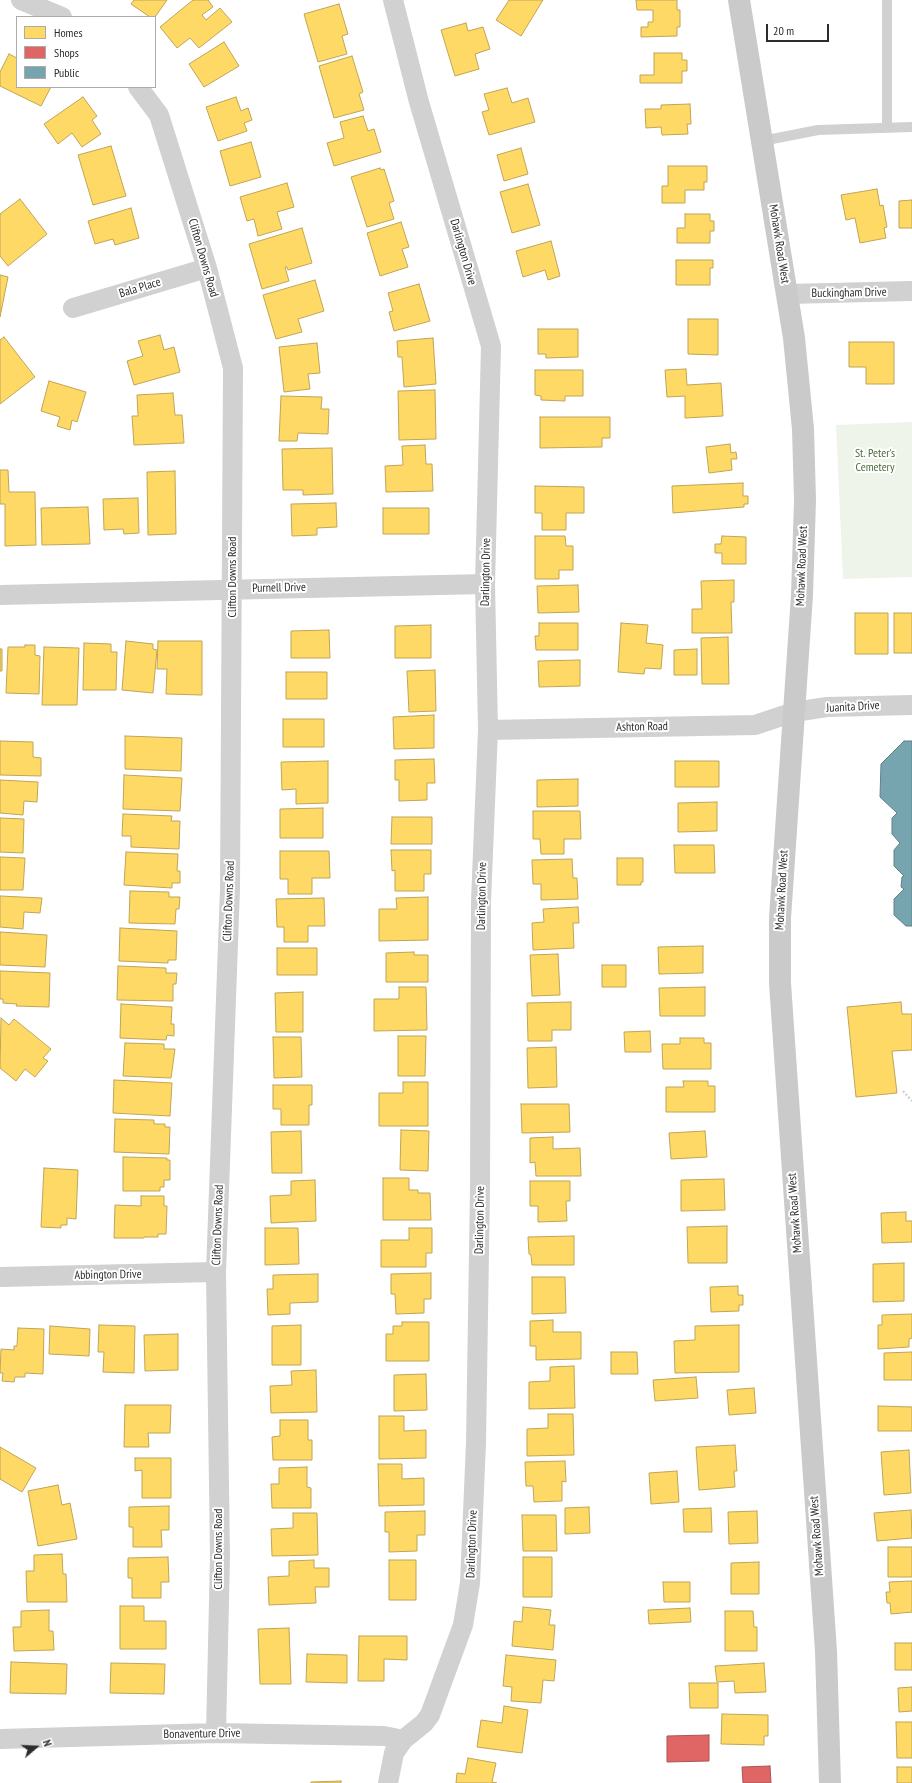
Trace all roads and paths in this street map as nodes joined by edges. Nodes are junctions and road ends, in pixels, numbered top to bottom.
1 (21, 0) edge
2 (393, 0) edge
3 (739, 0) edge
4 (887, 0) edge
5 (60, 16) edge
6 (139, 88) edge
7 (887, 127) junction
8 (912, 127) edge
9 (762, 141) junction
10 (207, 268) junction
11 (912, 292) edge
12 (787, 294) junction
13 (73, 308) dead end
14 (485, 584) junction
15 (233, 588) junction
16 (0, 595) edge
17 (912, 705) edge
18 (794, 712) junction
19 (488, 730) junction
20 (903, 1091) dead end
21 (910, 1096) edge
22 (912, 1101) edge
23 (216, 1272) junction
24 (0, 1277) edge
25 (216, 1733) junction
26 (0, 1739) edge
27 (403, 1740) junction
28 (388, 1783) edge
29 (830, 1783) edge

1 - 5 street
2 - 14 street, Darlington Drive
3 - 9 main road, Mohawk Road West
4 - 7 lane
6 - 10 street, Clifton Downs Road
7 - 8 lane
7 - 9 lane
9 - 12 main road, Mohawk Road West
10 - 13 street, Bala Place
10 - 15 street, Clifton Downs Road
11 - 12 street, Buckingham Drive
12 - 18 main road, Mohawk Road West
14 - 15 street, Purnell Drive
14 - 19 street, Darlington Drive
15 - 16 street, Purnell Drive
15 - 23 street, Clifton Downs Road
17 - 18 street, Juanita Drive
18 - 19 street, Ashton Road
18 - 29 main road, Mohawk Road West
19 - 27 street, Darlington Drive
20 - 21 path
21 - 22 path
23 - 24 street, Abbington Drive
23 - 25 street, Clifton Downs Road
25 - 26 street, Bonaventure Drive
25 - 27 street, Bonaventure Drive
27 - 28 street, Darlington Drive

